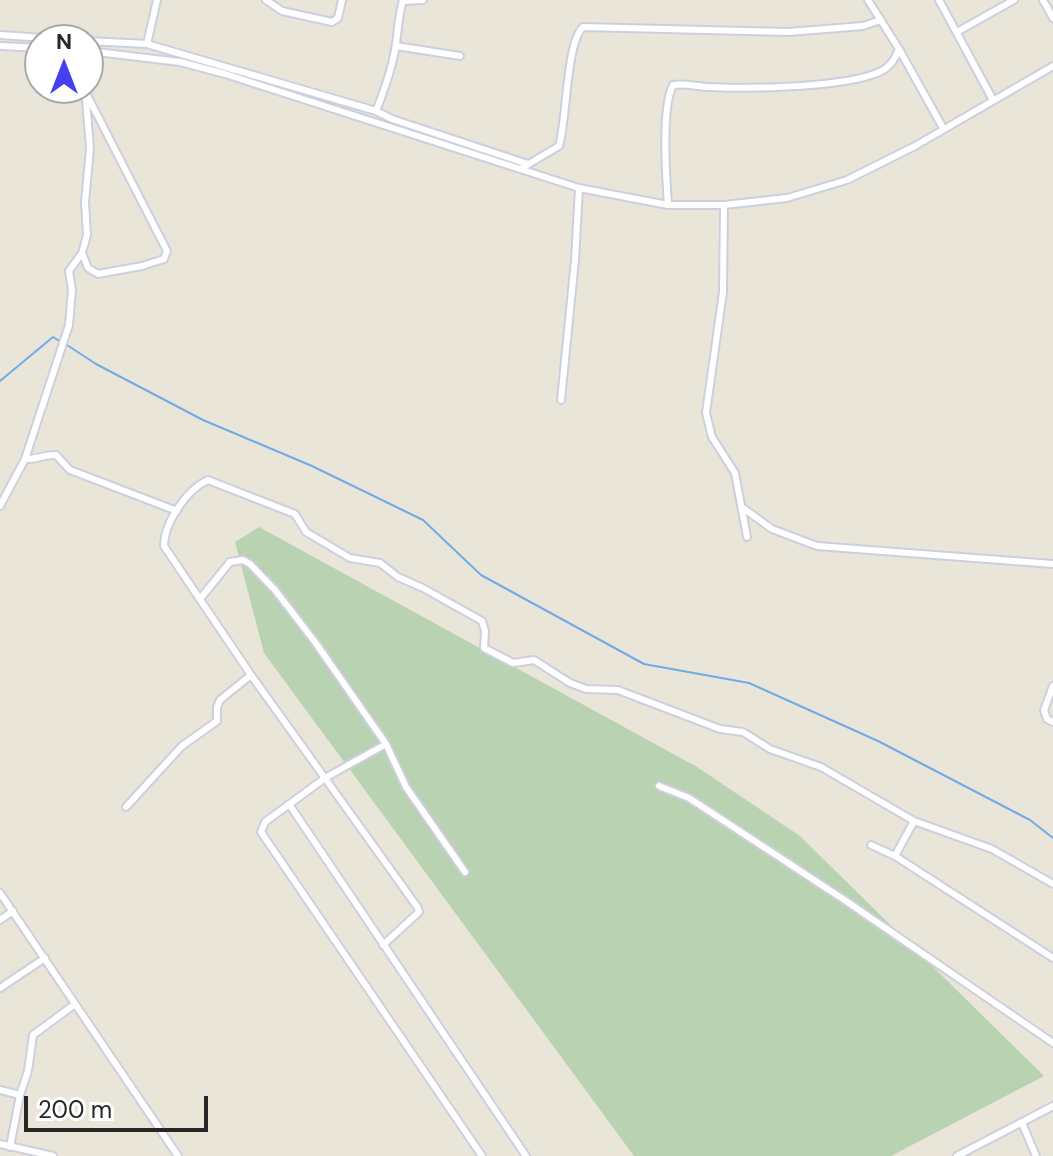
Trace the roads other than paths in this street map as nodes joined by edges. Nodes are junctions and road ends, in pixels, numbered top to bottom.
1 (157, 0) edge
2 (266, 0) edge
3 (342, 0) edge
4 (403, 0) edge
5 (423, 0) edge
6 (868, 0) edge
7 (939, 0) edge
8 (1014, 0) edge
9 (1043, 0) edge
10 (1053, 18) edge
11 (881, 20) junction
12 (957, 32) junction
13 (0, 35) edge
14 (24, 37) edge
15 (104, 42) edge
16 (147, 44) junction
17 (0, 46) edge
18 (396, 46) junction
19 (24, 47) edge
20 (899, 49) junction
21 (104, 53) edge
22 (460, 56) dead end
23 (1053, 66) edge
24 (993, 100) junction
25 (87, 104) edge
26 (93, 104) edge
27 (376, 111) junction
28 (943, 128) junction
29 (525, 166) junction
30 (579, 188) junction
31 (668, 205) junction
32 (724, 205) junction
33 (82, 253) junction
34 (561, 400) dead end
35 (25, 459) junction
36 (0, 506) edge
37 (742, 507) junction
38 (177, 511) junction
39 (747, 537) dead end
40 (1053, 564) edge
41 (200, 599) junction
42 (251, 675) junction
43 (1053, 686) edge
44 (1053, 722) edge
45 (386, 744) junction
46 (325, 778) junction
47 (659, 786) dead end
48 (289, 804) junction
49 (126, 807) dead end
50 (914, 821) junction
51 (871, 845) dead end
52 (895, 856) junction
53 (465, 872) dead end
54 (1053, 884) edge
55 (0, 893) edge
56 (13, 911) junction
57 (0, 920) edge
58 (383, 945) junction
59 (45, 958) junction
60 (1053, 958) edge
61 (0, 988) edge
62 (75, 1004) junction
63 (1053, 1043) edge
64 (0, 1090) edge
65 (20, 1095) junction
66 (1053, 1106) edge
67 (1022, 1123) junction
68 (0, 1144) edge
69 (10, 1147) junction
70 (40, 1155) edge
71 (53, 1156) edge
72 (178, 1156) edge
73 (482, 1156) edge
74 (526, 1156) edge
75 (957, 1156) edge
76 (1036, 1156) edge

1 - 16 street
2 - 3 street
4 - 5 street
4 - 18 street
6 - 11 street
7 - 12 street
8 - 12 street
9 - 10 street
11 - 20 street
11 - 29 street
12 - 24 street
13 - 14 street
15 - 16 street
16 - 27 street
17 - 19 street
18 - 22 street
18 - 27 street
20 - 28 street
20 - 31 street
21 - 29 street
23 - 24 street
24 - 28 street
25 - 33 street
26 - 33 street
27 - 29 street
28 - 32 street
29 - 30 street
30 - 31 street
30 - 34 street
31 - 32 street
32 - 37 street
33 - 35 street
35 - 36 street
35 - 38 street
37 - 39 street
37 - 40 street
38 - 41 street
38 - 50 street
41 - 42 street
41 - 45 street
42 - 46 street
42 - 49 street
43 - 44 street
45 - 46 street
45 - 53 street
46 - 48 street
46 - 58 street
47 - 63 street
48 - 58 street
48 - 73 street
50 - 52 street
50 - 54 street
51 - 52 street
52 - 60 street
55 - 56 street
56 - 57 street
56 - 59 street
58 - 74 street
59 - 61 street
59 - 62 street
62 - 65 street
62 - 72 street
64 - 65 street
65 - 69 street
66 - 67 street
67 - 75 street
67 - 76 street
68 - 69 street
69 - 70 street
70 - 71 street

